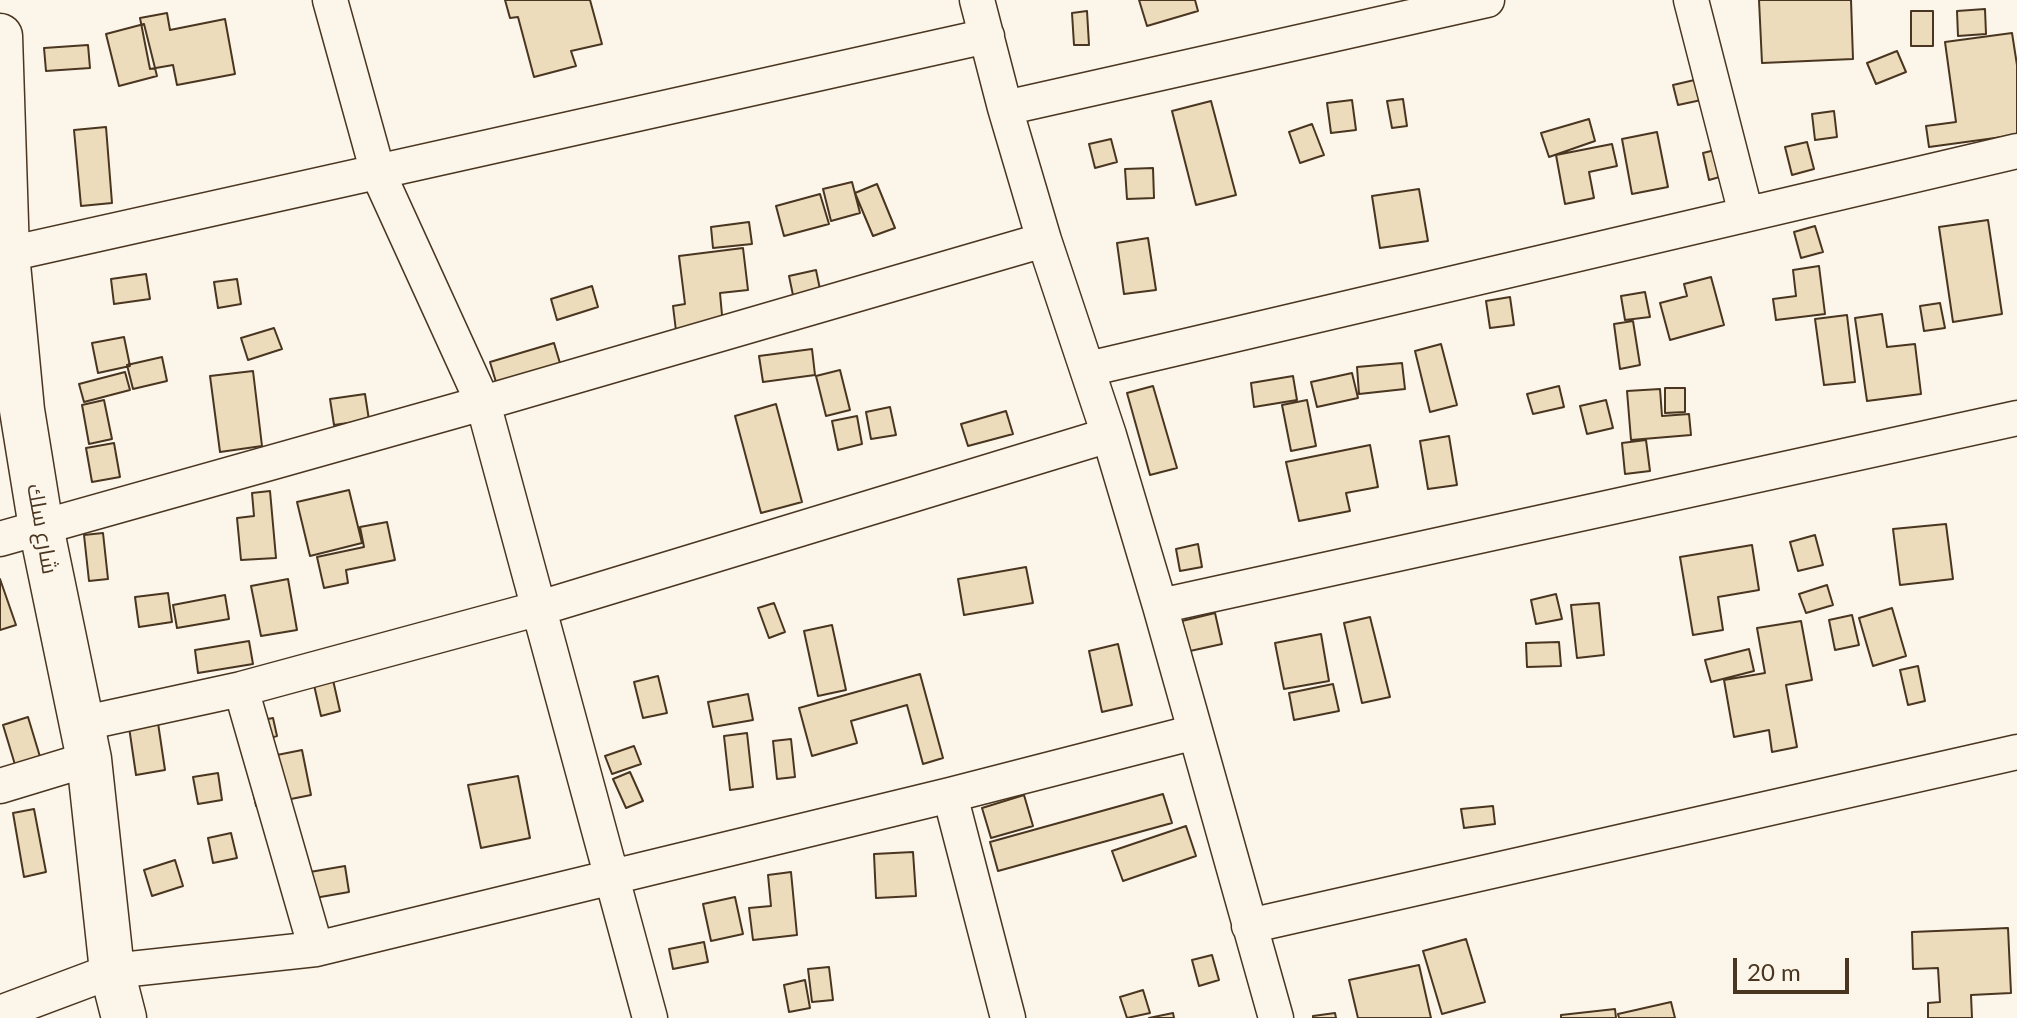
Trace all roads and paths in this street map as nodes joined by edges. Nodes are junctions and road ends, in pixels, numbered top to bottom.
1 (330, 0) edge
2 (977, 0) edge
3 (1487, 0) edge
4 (1691, 0) edge
5 (0, 36) edge
6 (987, 36) junction
7 (1005, 108) junction
8 (2017, 151) edge
9 (378, 173) junction
10 (1746, 214) junction
11 (1044, 240) junction
12 (4, 255) edge
13 (1088, 369) junction
14 (483, 403) junction
15 (2017, 418) edge
16 (1109, 435) junction
17 (20, 533) edge
18 (1160, 606) junction
19 (540, 608) junction
20 (241, 689) junction
21 (1195, 732) junction
22 (85, 742) junction
23 (2017, 752) edge
24 (0, 786) edge
25 (950, 795) junction
26 (612, 876) junction
27 (1249, 926) junction
28 (316, 949) junction
29 (112, 971) junction
30 (0, 1013) edge
31 (124, 1018) edge
32 (650, 1018) edge
33 (1008, 1018) edge
34 (1276, 1018) edge

1 - 9 street
2 - 6 street
3 - 7 street
4 - 10 street
5 - 12 street, شارع سلك
6 - 7 street
6 - 9 street
7 - 11 street
8 - 10 street
9 - 12 street
9 - 14 street
10 - 13 street
11 - 13 street
11 - 14 street
12 - 17 street, شارع سلك
13 - 16 street
14 - 17 street
14 - 19 street
15 - 18 street
16 - 18 street
16 - 19 street
17 - 22 street, شارع سلك
18 - 21 street
19 - 20 street
19 - 26 street
20 - 22 street
20 - 28 street
21 - 25 street
21 - 27 street
22 - 24 street
22 - 29 street, شارع سلك
23 - 27 street
25 - 26 street
25 - 33 street
26 - 28 street
26 - 32 street
27 - 34 street
28 - 29 street
29 - 30 street
29 - 31 street, شارع سلك

